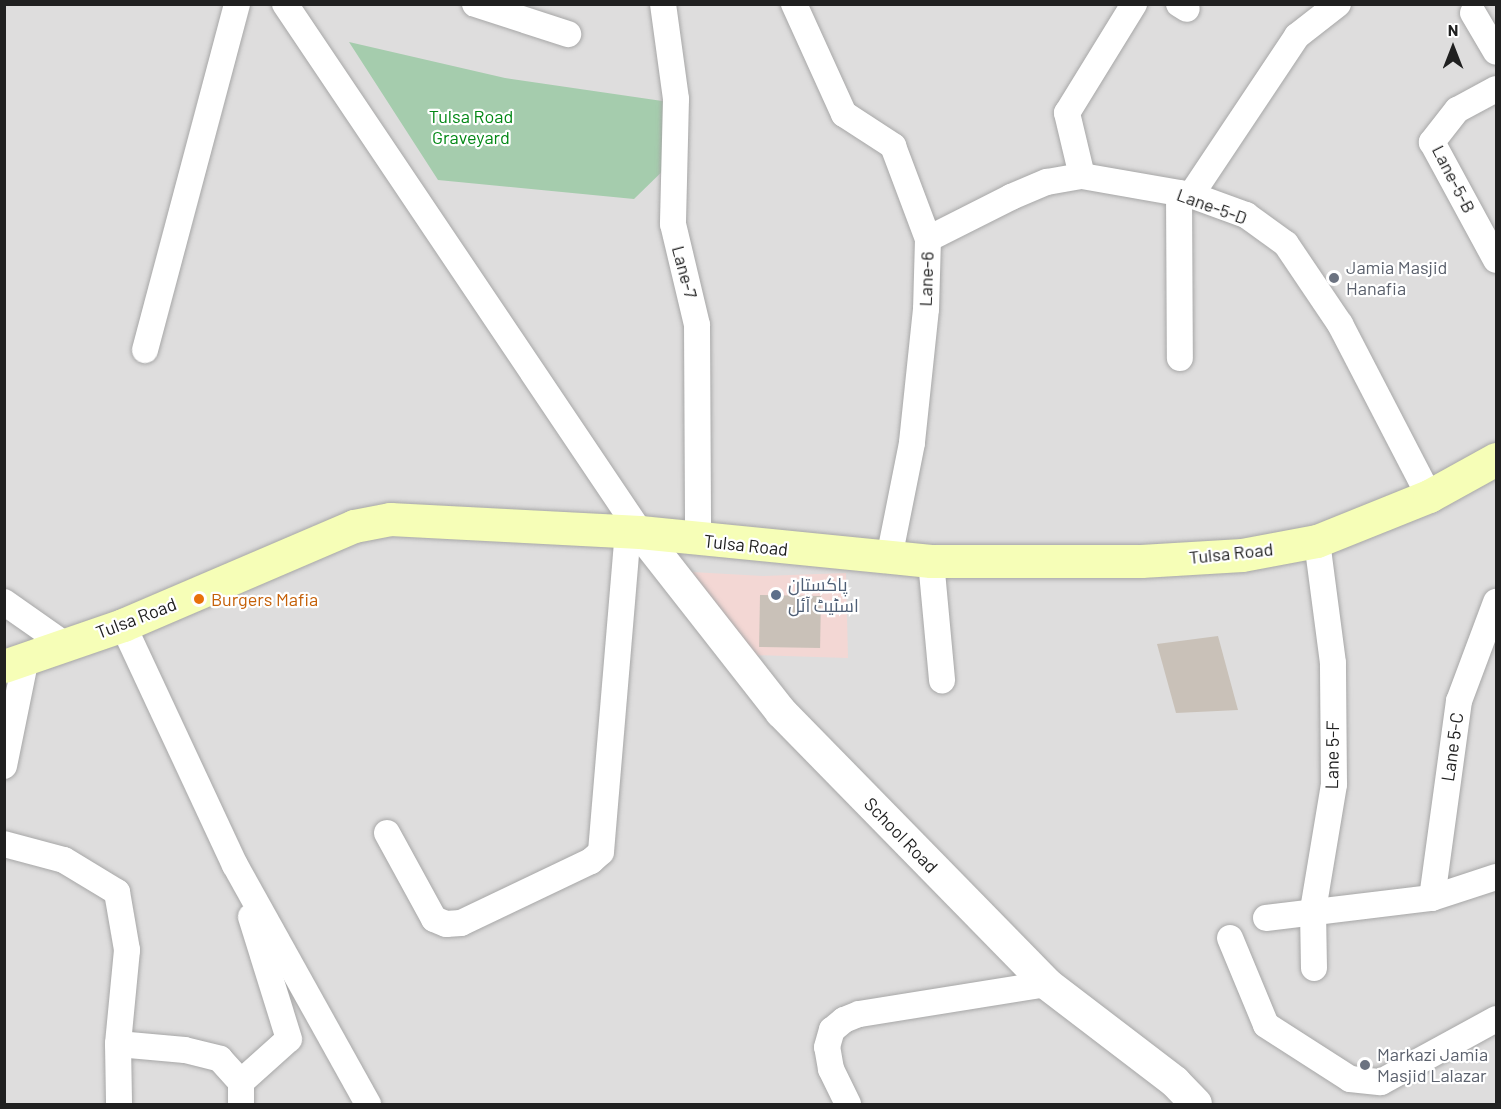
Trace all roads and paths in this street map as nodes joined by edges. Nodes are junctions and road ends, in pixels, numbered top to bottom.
1 (237, 4) edge
2 (285, 4) edge
3 (475, 4) edge
4 (663, 4) edge
5 (794, 4) edge
6 (1134, 4) edge
7 (1338, 4) edge
8 (1473, 13) dead end
9 (568, 34) dead end
10 (1497, 52) edge
11 (1497, 89) edge
12 (1082, 176) junction
13 (1185, 194) junction
14 (928, 239) junction
15 (1497, 260) edge
16 (145, 350) dead end
17 (1180, 358) dead end
18 (1497, 459) edge
19 (1429, 496) junction
20 (634, 532) junction
21 (698, 540) junction
22 (1317, 541) junction
23 (889, 558) junction
24 (931, 561) junction
25 (4, 602) edge
26 (1497, 602) edge
27 (123, 625) junction
28 (64, 644) junction
29 (1485, 655) edge
30 (15, 662) edge
31 (942, 680) dead end
32 (4, 766) edge
33 (387, 833) dead end
34 (4, 844) edge
35 (235, 865) junction
36 (1497, 877) edge
37 (1432, 898) junction
38 (1314, 910) junction
39 (1266, 918) dead end
40 (1230, 938) dead end
41 (1314, 968) dead end
42 (1047, 984) junction
43 (1497, 1019) edge
44 (118, 1044) junction
45 (241, 1093) edge
46 (118, 1104) edge
47 (368, 1104) edge
48 (848, 1104) edge
49 (1196, 1104) edge

1 - 16 street
2 - 20 street
3 - 9 street
4 - 21 street, Lane-7
5 - 14 street, Lane-6
6 - 12 street
7 - 13 street
8 - 10 street
11 - 15 street, Lane-5-B
12 - 13 street, Lane-5-D
12 - 14 street, Lane-5-D
13 - 17 street
13 - 19 street, Lane-5-D
14 - 23 street, Lane-6
18 - 19 main road, Tulsa Road
19 - 22 main road, Tulsa Road
20 - 21 main road, Tulsa Road
20 - 27 main road, Tulsa Road
20 - 33 street
20 - 42 street, School Road
21 - 23 main road, Tulsa Road
22 - 24 main road, Tulsa Road
22 - 38 street, Lane 5-F
23 - 24 main road, Tulsa Road
24 - 31 street
25 - 28 street
26 - 29 street, Lane 5-C
27 - 28 main road, Tulsa Road
27 - 35 street
28 - 30 main road, Tulsa Road
29 - 37 street, Lane 5-C
30 - 32 street
34 - 44 street
35 - 45 street
35 - 47 street
36 - 37 street
37 - 38 street
38 - 39 street
38 - 41 street, Lane 5-F
40 - 43 street
42 - 48 street
42 - 49 street, School Road
44 - 45 street
44 - 46 street

